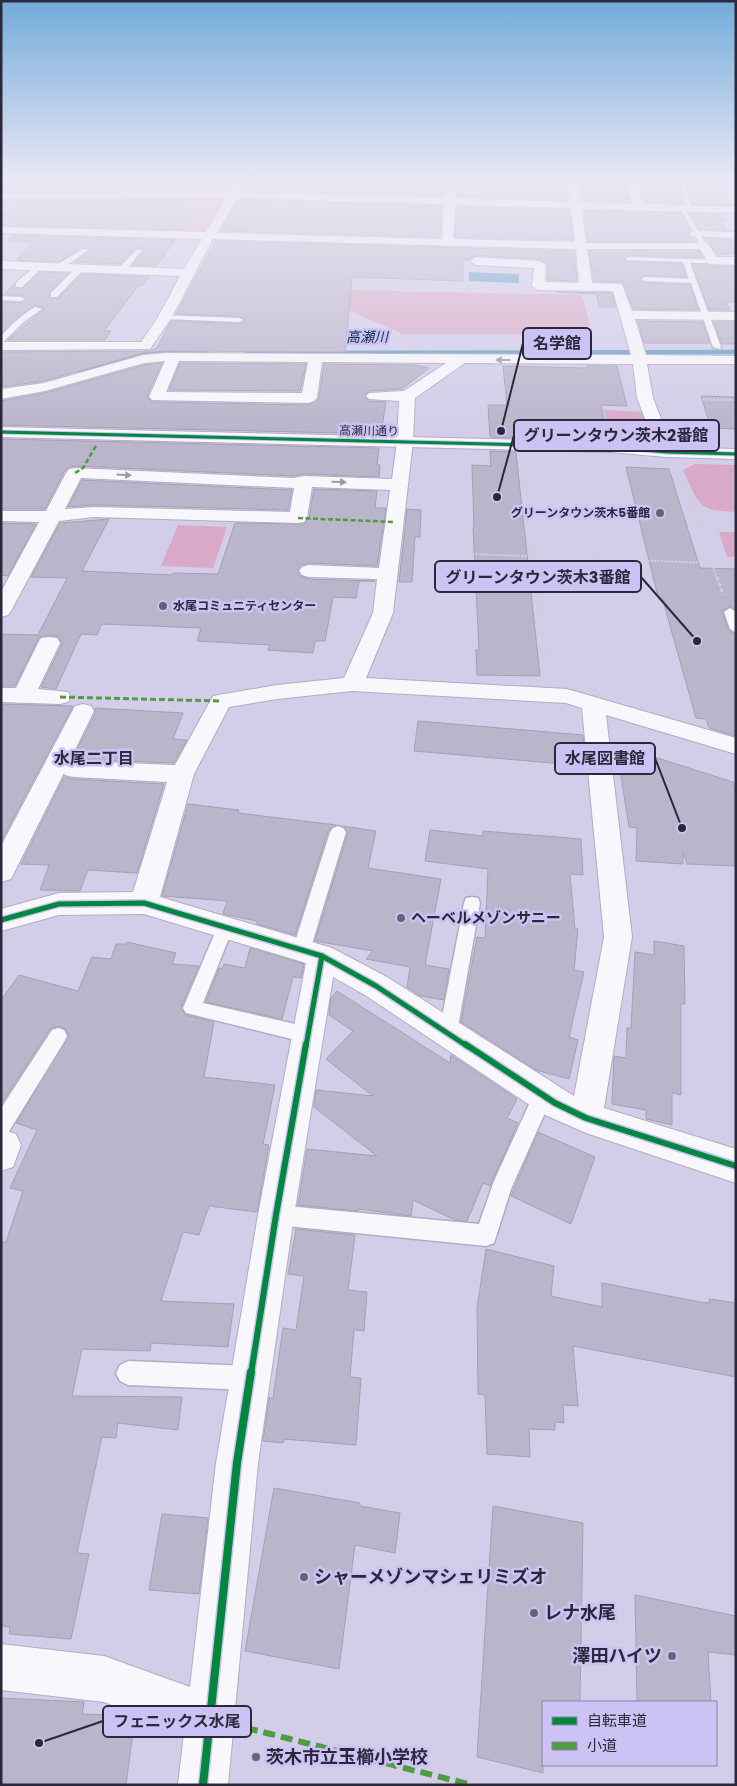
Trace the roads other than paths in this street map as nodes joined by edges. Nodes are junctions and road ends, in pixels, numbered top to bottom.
1 (65, 263) edge
2 (127, 263) edge
3 (196, 263) edge
4 (515, 263) edge
5 (583, 263) edge
6 (687, 263) edge
7 (4, 267) edge
8 (39, 267) junction
9 (58, 268) junction
10 (80, 269) junction
11 (121, 270) junction
12 (189, 273) junction
13 (646, 279) dead end
14 (694, 281) junction
15 (19, 285) dead end
16 (586, 286) junction
17 (54, 295) dead end
18 (1, 298) edge
19 (21, 298) dead end
20 (38, 309) dead end
21 (628, 315) junction
22 (707, 316) junction
23 (736, 316) edge
24 (165, 317) junction
25 (239, 320) dead end
26 (1, 342) edge
27 (1, 346) edge
28 (145, 346) junction
29 (717, 347) junction
30 (736, 347) edge
31 (638, 353) junction
32 (174, 357) junction
33 (248, 358) junction
34 (316, 358) junction
35 (460, 360) junction
36 (736, 360) edge
37 (49, 372) dead end
38 (1, 394) edge
39 (374, 396) dead end
40 (407, 396) junction
41 (234, 397) junction
42 (1, 432) edge
43 (405, 442) junction
44 (666, 452) junction
45 (736, 454) edge
46 (304, 481) junction
47 (400, 484) junction
48 (1, 516) edge
49 (52, 516) junction
50 (309, 571) dead end
51 (388, 574) junction
52 (1, 611) edge
53 (730, 612) road end
54 (736, 629) edge
55 (49, 643) dead end
56 (352, 684) junction
57 (12, 696) edge
58 (60, 696) dead end
59 (593, 703) junction
60 (83, 711) dead end
61 (736, 746) edge
62 (74, 769) dead end
63 (182, 774) junction
64 (338, 832) dead end
65 (1, 872) edge
66 (144, 903) junction
67 (472, 903) dead end
68 (1, 920) edge
69 (225, 928) junction
70 (311, 953) junction
71 (448, 1033) junction
72 (308, 1035) junction
73 (58, 1036) dead end
74 (543, 1096) junction
75 (586, 1118) junction
76 (1, 1126) edge
77 (1, 1145) edge
78 (1, 1155) edge
79 (736, 1166) edge
80 (276, 1215) junction
81 (128, 1373) dead end
82 (250, 1378) junction
83 (1, 1667) edge
84 (211, 1719) junction
85 (203, 1785) edge

1 - 9 lane
2 - 11 lane
3 - 12 street
4 - 16 street
5 - 16 street
6 - 14 lane
7 - 8 street
8 - 9 street
8 - 15 lane
9 - 10 street
10 - 11 street
10 - 17 lane
11 - 12 street
12 - 24 street
13 - 14 lane
14 - 22 lane
16 - 21 street
18 - 19 lane
20 - 26 lane
21 - 22 street
21 - 31 street
22 - 23 street
22 - 29 lane
24 - 25 lane
24 - 28 street
27 - 28 street
28 - 31 street
28 - 37 street
29 - 30 street
29 - 31 street
31 -> 35 street
31 - 36 street
31 - 44 street
32 - 33 street
32 - 38 street
32 - 41 street
33 - 34 street
33 - 41 street
34 - 35 street
34 - 41 street
35 - 40 street
39 - 40 street
40 - 43 street
42 - 43 street, 高瀬川通り
43 - 44 street, 高瀬川通り
43 - 47 street
44 - 45 street, 高瀬川通り
46 -> 47 street
49 -> 46 street
46 - 49 street
47 - 51 street
48 - 49 street
49 - 52 street
50 - 51 street
51 - 56 street
53 - 54 lane
55 - 57 street
56 - 59 street
56 - 63 street
57 - 58 street
59 - 61 street
59 - 75 street
60 - 65 street
62 - 63 street
63 - 66 street
64 - 70 lane
66 - 68 street
66 - 69 street
67 - 71 lane
69 - 70 street
69 - 72 lane
70 - 71 street
70 - 72 street
71 - 74 street
72 - 80 street
73 - 76 lane
74 - 75 street
74 - 80 lane
75 - 79 street
77 - 78 street
80 - 82 street
81 - 82 lane
82 - 84 street
83 - 84 street
84 - 85 street

